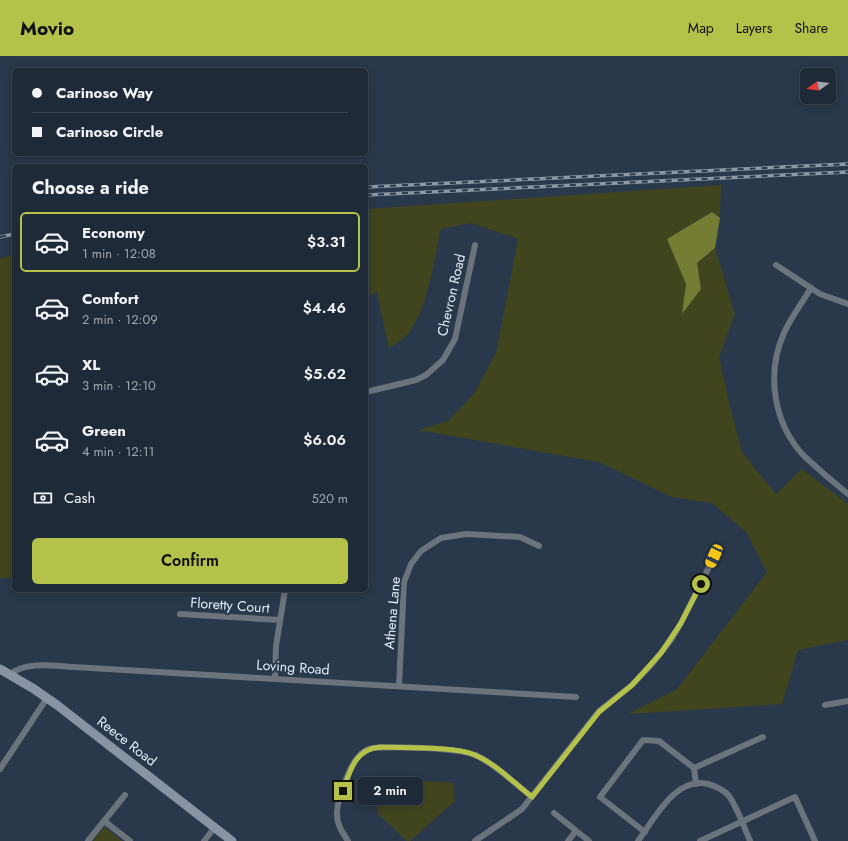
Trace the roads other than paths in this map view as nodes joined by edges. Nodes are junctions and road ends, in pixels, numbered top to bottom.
1 (475, 245) dead end
2 (776, 265) dead end
3 (811, 288) junction
4 (848, 304) edge
5 (368, 392) edge
6 (848, 494) edge
7 (539, 546) dead end
8 (714, 556) dead end
9 (285, 592) edge
10 (180, 614) dead end
11 (280, 620) junction
12 (0, 669) edge
13 (10, 674) junction
14 (274, 678) junction
15 (399, 686) junction
16 (576, 697) dead end
17 (47, 698) junction
18 (848, 701) edge
19 (825, 705) dead end
20 (763, 737) dead end
21 (0, 768) edge
22 (694, 768) junction
23 (696, 784) junction
24 (125, 795) dead end
25 (532, 797) junction
26 (554, 813) dead end
27 (104, 821) junction
28 (741, 822) junction
29 (215, 827) junction
30 (576, 831) junction
31 (645, 832) junction
32 (88, 841) edge
33 (130, 841) edge
34 (204, 841) edge
35 (232, 841) edge
36 (348, 841) edge
37 (475, 841) edge
38 (568, 841) edge
39 (589, 841) edge
40 (638, 841) edge
41 (700, 841) edge
42 (750, 841) edge
43 (815, 841) edge

1 - 5 street, Chevron Road
2 - 3 street
3 - 4 street
3 - 6 street
7 - 15 street, Athena Lane
8 - 25 street
9 - 11 street
10 - 11 street, Floretty Court
11 - 14 street
12 - 13 main road, Reece Road
13 - 14 street, Loving Road
13 - 17 main road, Reece Road
14 - 15 street, Loving Road
15 - 16 street, Loving Road
17 - 21 street
17 - 29 main road, Reece Road
18 - 19 street
20 - 22 street
22 - 23 street
22 - 31 street
23 - 28 street
23 - 31 street
24 - 27 street
25 - 36 street
25 - 37 street
26 - 30 street
27 - 32 street
27 - 33 street
28 - 41 street
28 - 42 street
28 - 43 street
29 - 34 street
29 - 35 main road, Reece Road
30 - 38 street
30 - 39 street
31 - 40 street

